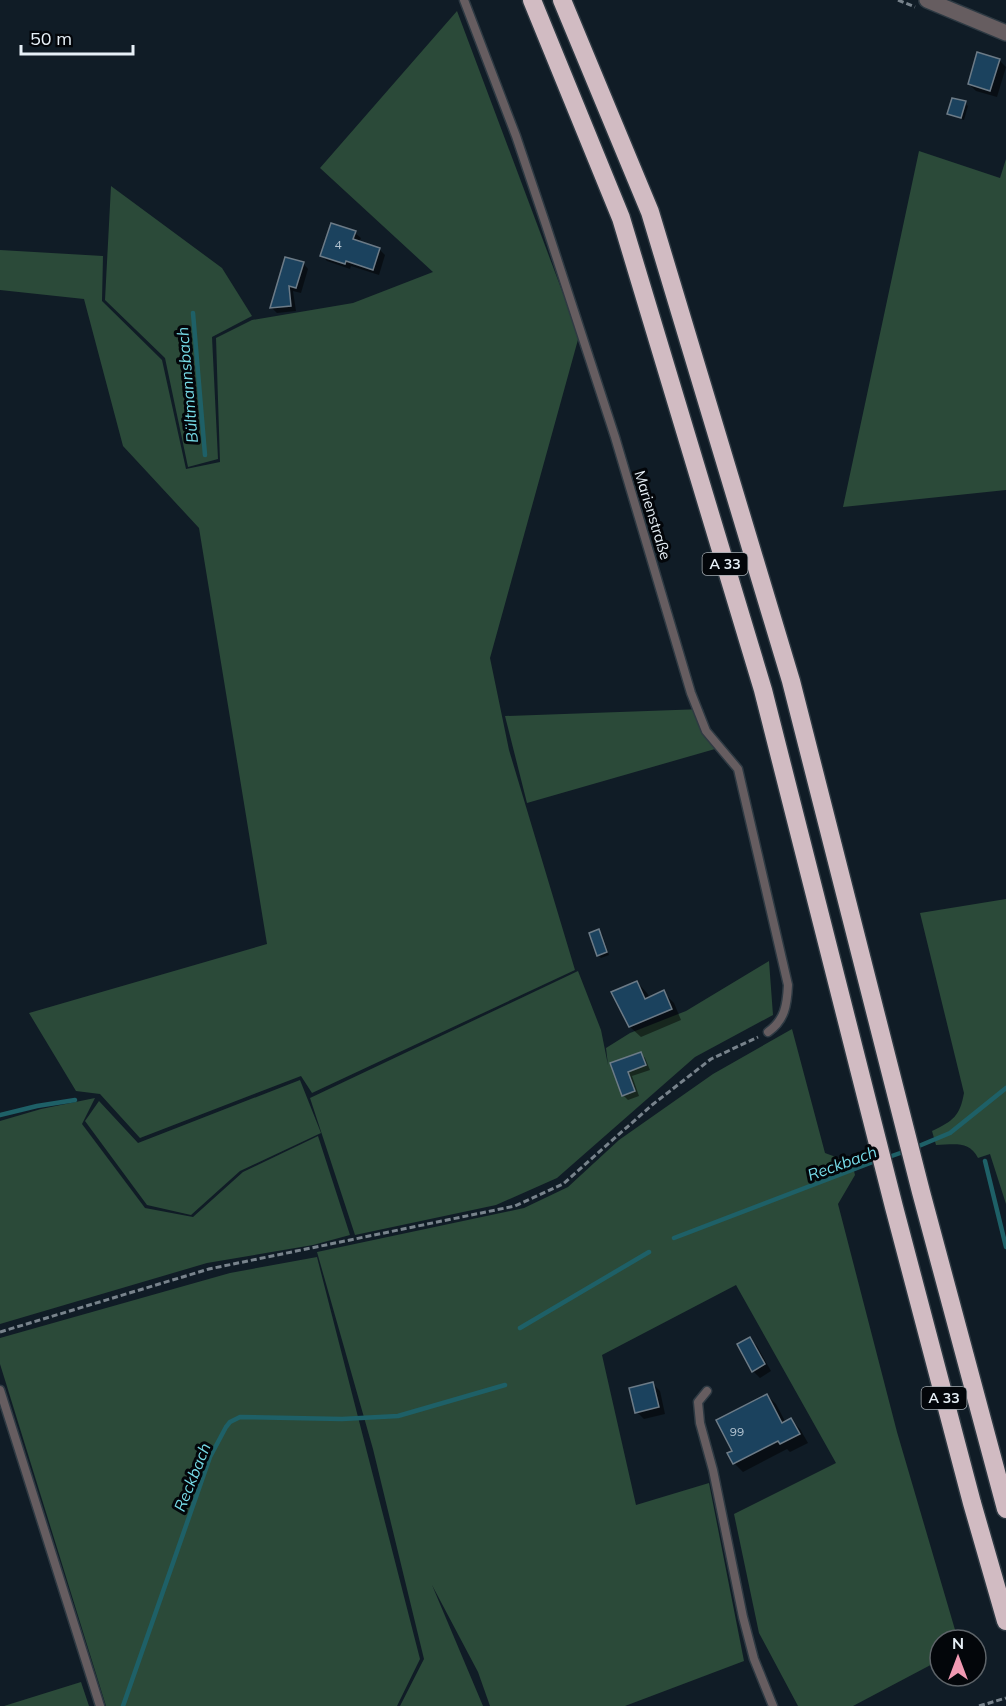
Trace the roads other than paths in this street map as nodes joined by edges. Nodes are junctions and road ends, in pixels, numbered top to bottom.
1 (464, 0) edge
2 (531, 0) edge
3 (562, 0) edge
4 (927, 0) edge
5 (1006, 33) edge
6 (768, 1032) road end
7 (0, 1390) edge
8 (707, 1391) dead end
9 (1006, 1509) edge
10 (1006, 1621) edge
11 (100, 1706) edge
12 (773, 1706) edge

1 - 6 lane, Marienstraße
2 - 10 highway, A 33
3 - 9 highway, A 33
4 - 5 street
7 - 11 lane
8 - 12 lane

